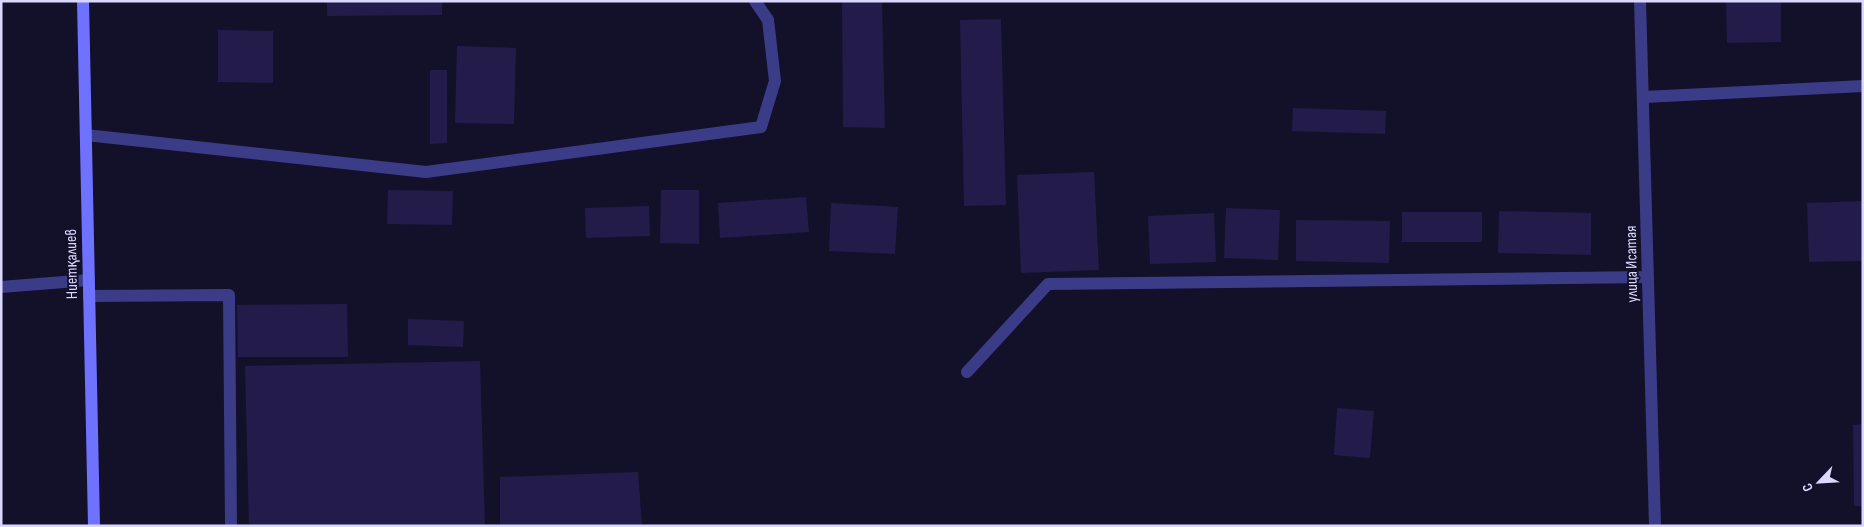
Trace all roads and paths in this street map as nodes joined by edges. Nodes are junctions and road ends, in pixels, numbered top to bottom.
1 (83, 1) edge
2 (755, 1) edge
3 (1640, 1) edge
4 (1863, 86) edge
5 (1644, 97) junction
6 (86, 135) junction
7 (1648, 277) junction
8 (89, 280) junction
9 (1, 287) edge
10 (89, 296) junction
11 (967, 372) dead end
12 (94, 526) edge
13 (231, 526) edge
14 (1655, 526) edge

1 - 6 street, Ниетқалиев
2 - 6 street
3 - 5 street, улица Исатая
4 - 5 street
5 - 7 street, улица Исатая
6 - 8 street, Ниетқалиев
7 - 11 street
7 - 14 street, улица Исатая
8 - 9 street
8 - 10 street, Ниетқалиев
10 - 12 street, Ниетқалиев
10 - 13 street

